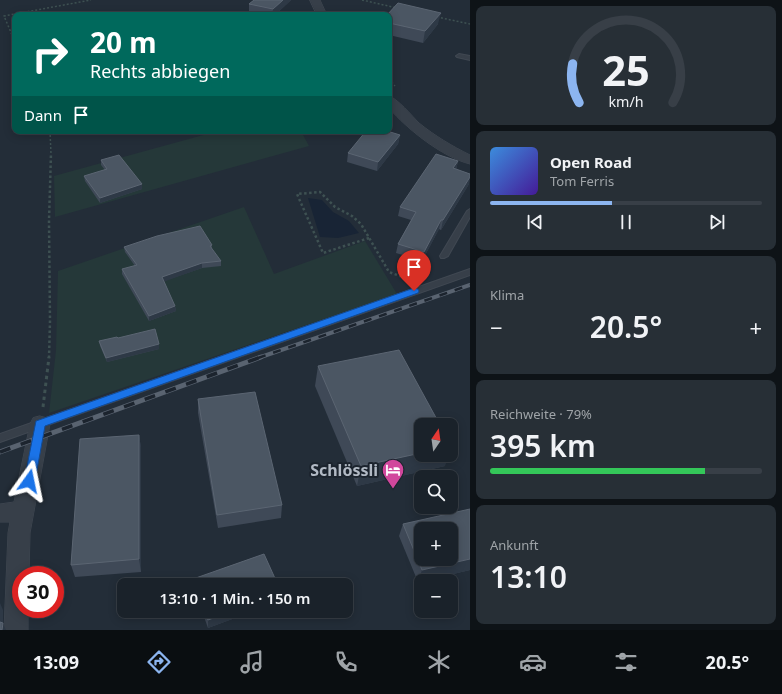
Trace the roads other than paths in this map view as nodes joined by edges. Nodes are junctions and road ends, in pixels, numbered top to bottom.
1 (315, 0) edge
2 (321, 12) edge
3 (459, 56) dead end
4 (470, 58) edge
5 (392, 104) edge
6 (470, 160) edge
7 (470, 211) edge
8 (444, 256) dead end
9 (470, 272) edge
10 (40, 424) junction
11 (0, 438) edge
12 (23, 511) junction
13 (0, 513) edge
14 (16, 630) edge

1 - 2 street
3 - 4 lane
5 - 6 street
7 - 8 lane
9 - 10 lane
10 - 11 lane
10 - 12 street
12 - 13 street
12 - 14 street

